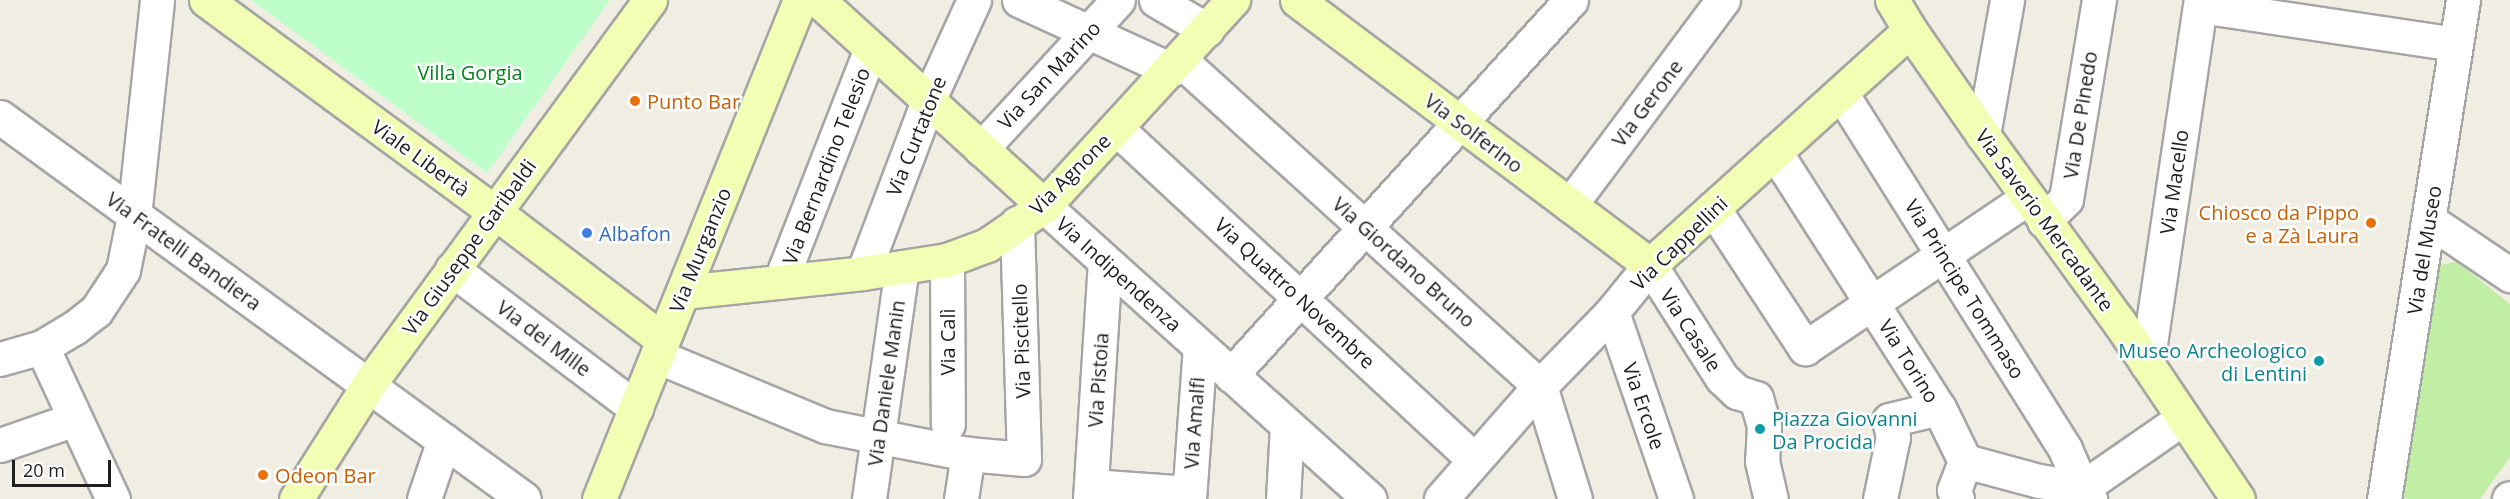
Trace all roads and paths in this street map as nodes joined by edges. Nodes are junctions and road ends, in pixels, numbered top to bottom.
1 (157, 0) edge
2 (206, 0) edge
3 (650, 0) edge
4 (800, 0) edge
5 (818, 0) edge
6 (974, 0) edge
7 (1019, 0) edge
8 (1118, 0) edge
9 (1156, 0) edge
10 (1233, 0) edge
11 (1298, 0) edge
12 (1571, 0) edge
13 (1723, 0) edge
14 (1892, 0) edge
15 (2007, 0) edge
16 (2100, 0) edge
17 (2463, 0) edge
18 (2201, 3) edge
19 (1207, 30) junction
20 (1910, 30) junction
21 (1089, 32) junction
22 (2455, 44) junction
23 (871, 49) junction
24 (1175, 65) junction
25 (1841, 93) junction
26 (928, 101) junction
27 (0, 117) edge
28 (1461, 123) junction
29 (1116, 128) junction
30 (1983, 135) junction
31 (981, 149) junction
32 (1775, 152) junction
33 (1570, 205) junction
34 (1713, 208) junction
35 (2036, 209) junction
36 (495, 212) junction
37 (1030, 214) junction
38 (134, 216) junction
39 (2430, 221) junction
40 (1366, 227) junction
41 (1944, 255) junction
42 (947, 260) junction
43 (1105, 261) junction
44 (1650, 265) junction
45 (902, 267) junction
46 (452, 269) junction
47 (863, 273) junction
48 (2510, 276) edge
49 (780, 282) junction
50 (683, 292) junction
51 (1301, 298) junction
52 (1872, 303) junction
53 (1612, 312) junction
54 (42, 347) junction
55 (1200, 347) junction
56 (660, 348) junction
57 (2, 356) edge
58 (2147, 364) junction
59 (1231, 375) junction
60 (369, 384) junction
61 (1540, 387) junction
62 (636, 408) junction
63 (1939, 408) junction
64 (2183, 418) junction
65 (75, 419) junction
66 (948, 424) dead end
67 (1287, 425) junction
68 (879, 438) junction
69 (444, 440) junction
70 (0, 445) edge
71 (968, 454) junction
72 (1474, 459) junction
73 (1965, 460) junction
74 (1090, 492) edge
75 (2086, 493) edge
76 (1189, 496) edge
77 (2232, 497) edge
78 (113, 499) edge
79 (296, 499) edge
80 (424, 499) edge
81 (524, 499) edge
82 (599, 499) edge
83 (869, 499) edge
84 (961, 499) edge
85 (1283, 499) edge
86 (1369, 499) edge
87 (1441, 499) edge
88 (1575, 499) edge
89 (1677, 499) edge
90 (1771, 499) edge
91 (1880, 499) edge
92 (1957, 499) edge
93 (2384, 499) edge

1 - 38 street
2 - 36 main road, Viale Libertà
3 - 36 main road, Via Giuseppe Garibaldi
4 - 50 main road, Via Murganzio
5 - 23 main road, Via Indipendenza
6 - 26 street, Via Curtatone
7 - 21 street, Via Giordano Bruno
8 - 21 street, Via San Marino
9 - 19 street
10 - 19 main road, Via Agnone
11 - 28 main road, Via Solferino
12 - 28 street
13 - 33 street, Via Gerone
14 - 20 main road, Via Saverio Mercadante
15 - 30 street
16 - 35 street, Via De Pinedo
17 - 22 street, Via del Museo
18 - 22 street
18 - 58 street, Via Macello
19 - 24 main road, Via Agnone
20 - 25 main road, Via Cappellini
20 - 30 main road, Via Saverio Mercadante
21 - 24 street, Via Giordano Bruno
21 - 31 street, Via San Marino
22 - 39 street, Via del Museo
23 - 26 main road, Via Indipendenza
23 - 49 street, Via Bernardino Telesio
24 - 29 main road, Via Agnone
24 - 40 street, Via Giordano Bruno
25 - 32 main road, Via Cappellini
25 - 41 street, Via Principe Tommaso
26 - 31 main road, Via Indipendenza
26 - 47 street, Via Curtatone
27 - 38 street, Via Fratelli Bandiera
28 - 33 main road, Via Solferino
28 - 40 street
29 - 37 main road, Via Agnone
29 - 51 street, Via Quattro Novembre
30 - 35 main road, Via Saverio Mercadante
31 - 37 main road, Via Indipendenza
32 - 34 main road, Via Cappellini
32 - 52 street, Via Torino
33 - 44 main road, Via Solferino
34 - 44 main road, Via Cappellini
34 - 52 street, Via De Pinedo
35 - 41 street, Via De Pinedo
35 - 58 main road, Via Saverio Mercadante
36 - 46 main road, Via Giuseppe Garibaldi
36 - 56 main road, Viale Libertà
37 - 42 main road, Via Agnone
37 - 43 street, Via Indipendenza
37 - 71 street, Via Piscitello
38 - 54 street
38 - 60 street, Via Fratelli Bandiera
39 - 48 street
39 - 93 street, Via del Museo
40 - 51 street
40 - 61 street, Via Giordano Bruno
41 - 52 street, Via De Pinedo
41 - 75 street, Via Principe Tommaso
42 - 45 main road, Via Agnone
42 - 66 street, Via Calì
43 - 55 street, Via Indipendenza
43 - 74 street, Via Pistoia
44 - 53 street, Via Cappellini
44 - 90 street, Via Casale
45 - 47 main road, Via Agnone
45 - 68 street, Via Daniele Manin
46 - 60 main road, Via Giuseppe Garibaldi
46 - 62 street, Via dei Mille
47 - 49 main road, Via Agnone
49 - 50 main road, Via Agnone
50 - 56 main road, Via Murganzio
51 - 59 street
51 - 72 street, Via Quattro Novembre
52 - 63 street, Via Torino
53 - 61 street, Via Cappellini
53 - 89 street, Via Ercole
54 - 57 street
54 - 65 street
55 - 59 street, Via Indipendenza
55 - 76 street, Via Amalfi
56 - 62 main road, Via Murganzio
56 - 68 street
58 - 64 main road, Via Saverio Mercadante
59 - 67 street, Via Indipendenza
60 - 69 street, Via Fratelli Bandiera
60 - 79 main road, Via Giuseppe Garibaldi
61 - 72 street, Via Cappellini
61 - 88 street
62 - 82 main road, Via Murganzio
63 - 73 street, Via Torino
63 - 91 street
64 - 75 street
64 - 77 main road, Via Saverio Mercadante
65 - 70 street
65 - 78 street
67 - 85 street
67 - 86 street, Via Indipendenza
68 - 71 street
68 - 83 street, Via Daniele Manin
69 - 80 street
69 - 81 street, Via Fratelli Bandiera
71 - 84 street
72 - 87 street, Via Cappellini
73 - 75 street
73 - 92 street
74 - 76 street

